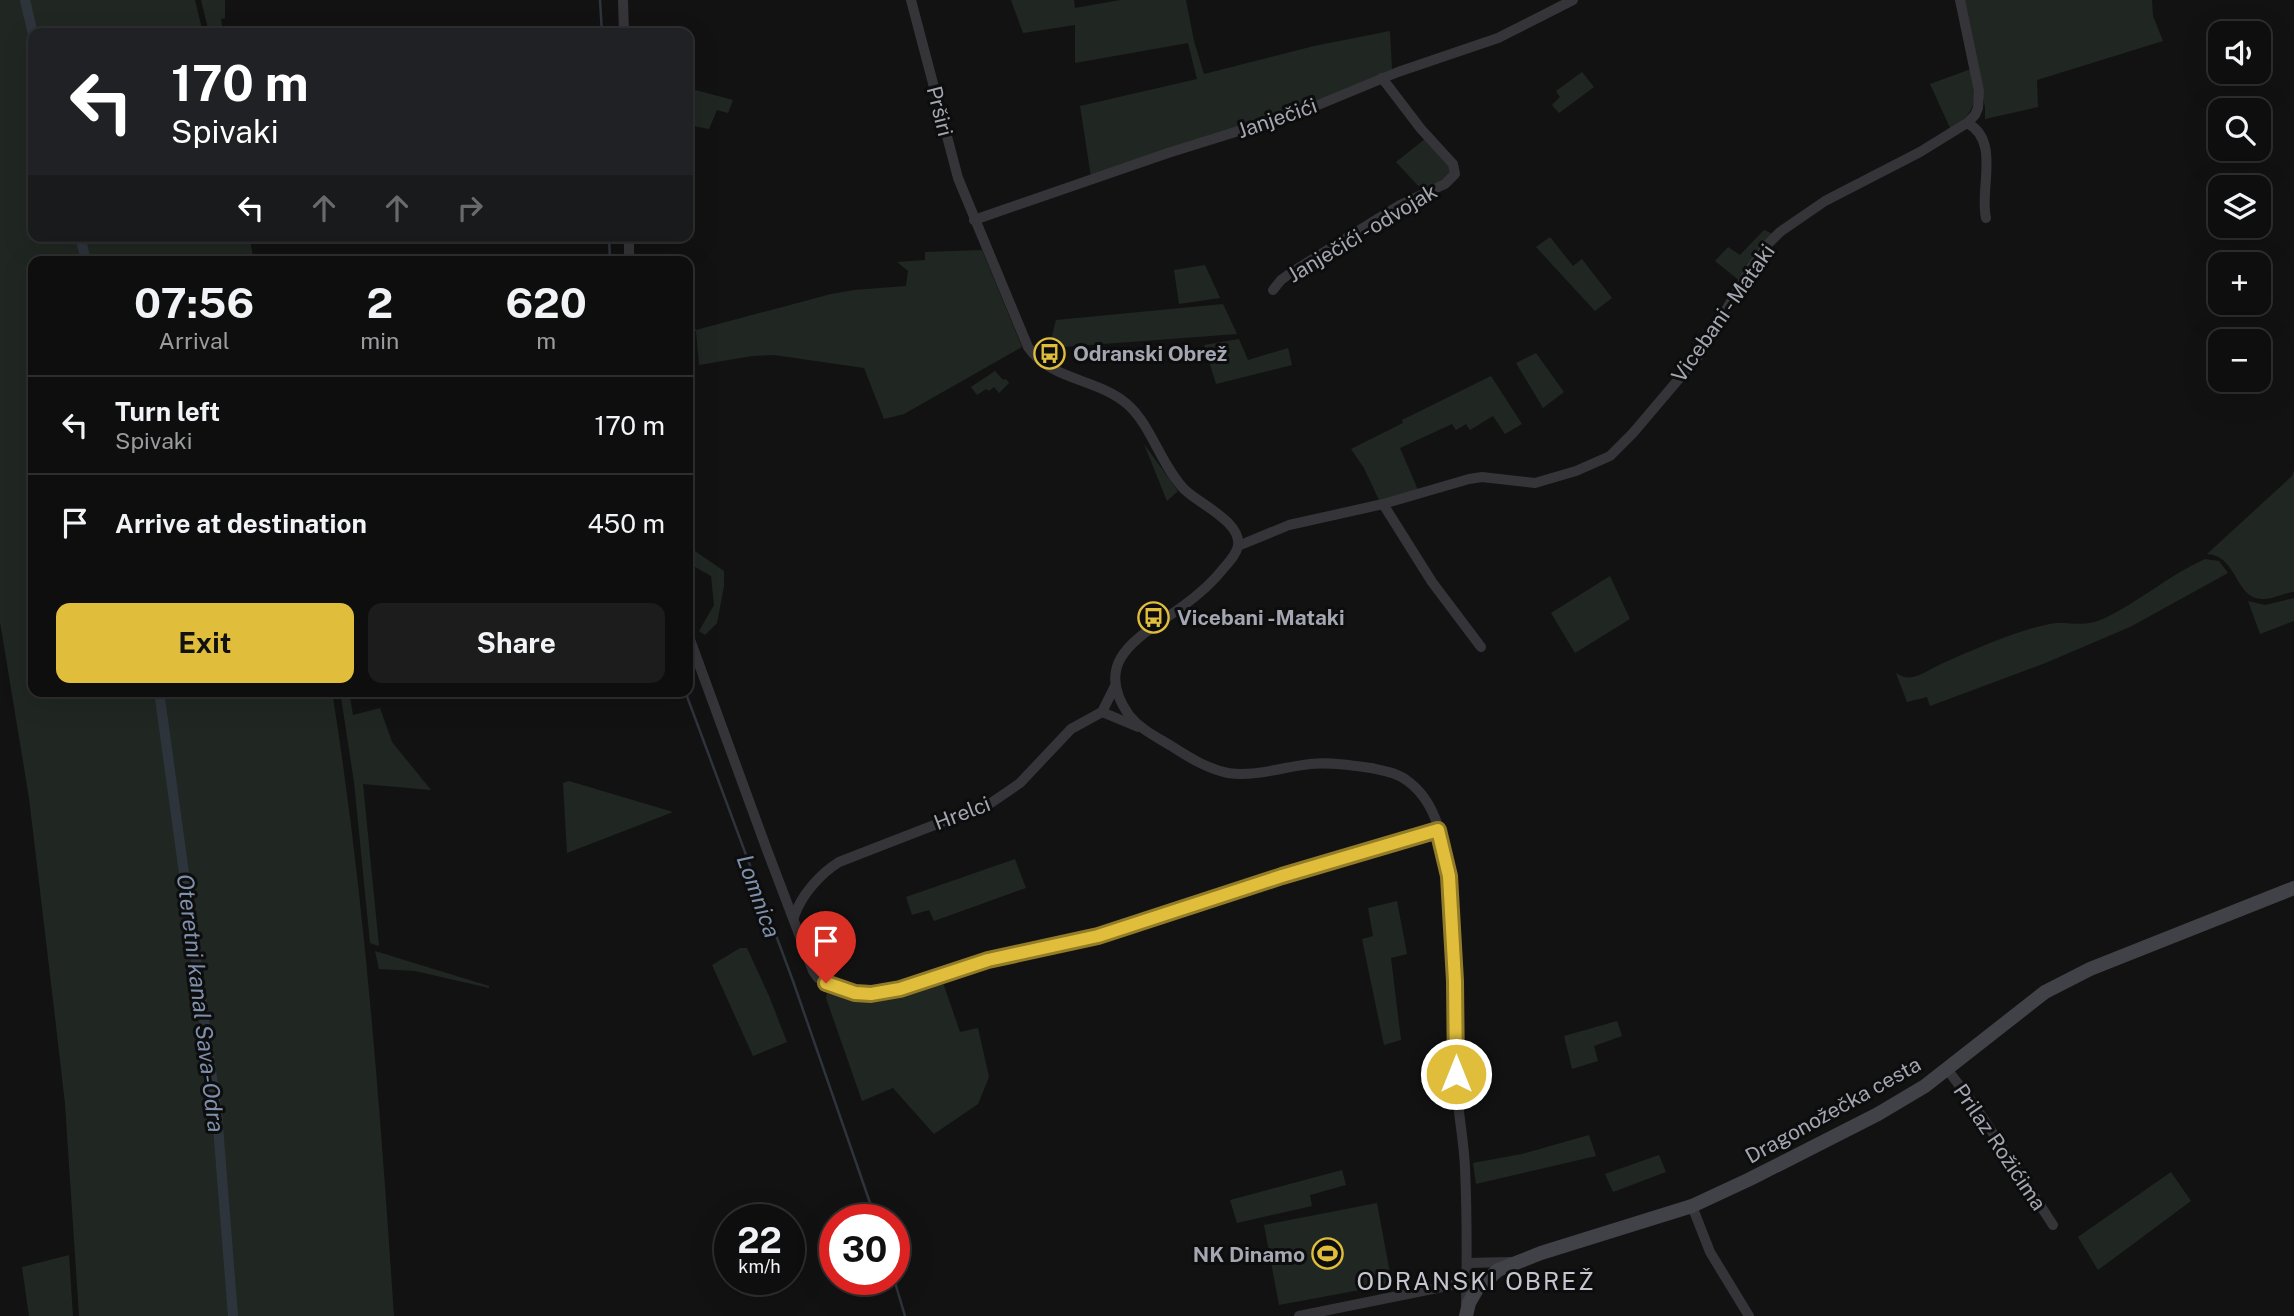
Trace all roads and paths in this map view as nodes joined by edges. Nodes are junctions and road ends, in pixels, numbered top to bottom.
1 (624, 0) edge
2 (911, 0) edge
3 (1573, 0) edge
4 (1960, 0) edge
5 (624, 28) edge
6 (1382, 78) junction
7 (1966, 123) junction
8 (1986, 218) dead end
9 (974, 220) junction
10 (1273, 290) dead end
11 (1383, 504) junction
12 (1238, 546) junction
13 (1481, 647) dead end
14 (693, 648) edge
15 (1115, 686) junction
16 (1102, 712) junction
17 (1139, 727) junction
18 (1438, 830) junction
19 (2294, 888) edge
20 (794, 917) junction
21 (1947, 1069) junction
22 (1692, 1206) junction
23 (2053, 1226) dead end
24 (1518, 1262) junction
25 (1467, 1263) junction
26 (1467, 1282) junction
27 (1466, 1315) edge
28 (1299, 1316) edge
29 (1749, 1316) edge

1 - 5 street
2 - 9 street, Prširi
3 - 6 street, Janječići
4 - 7 street
6 - 9 street, Janječići
6 - 10 street, Janječići - odvojak
7 - 8 street
7 - 11 street, Vicebani - Mataki
9 - 12 street, Prširi
11 - 12 street, Vicebani - Mataki
11 - 13 street
12 - 15 street
14 - 20 street
15 - 16 street
15 - 17 street
16 - 17 street
16 - 20 street, Hrelci
17 - 18 street
18 - 20 street
18 - 25 street
19 - 21 main road, Dragonožečka cesta
21 - 22 main road, Dragonožečka cesta
21 - 23 street, Prilaz Rožićima
22 - 24 main road, Dragonožečka cesta
22 - 29 street
24 - 25 street
24 - 27 main road, Dragonožečka cesta
25 - 26 street
26 - 27 street
26 - 28 street

